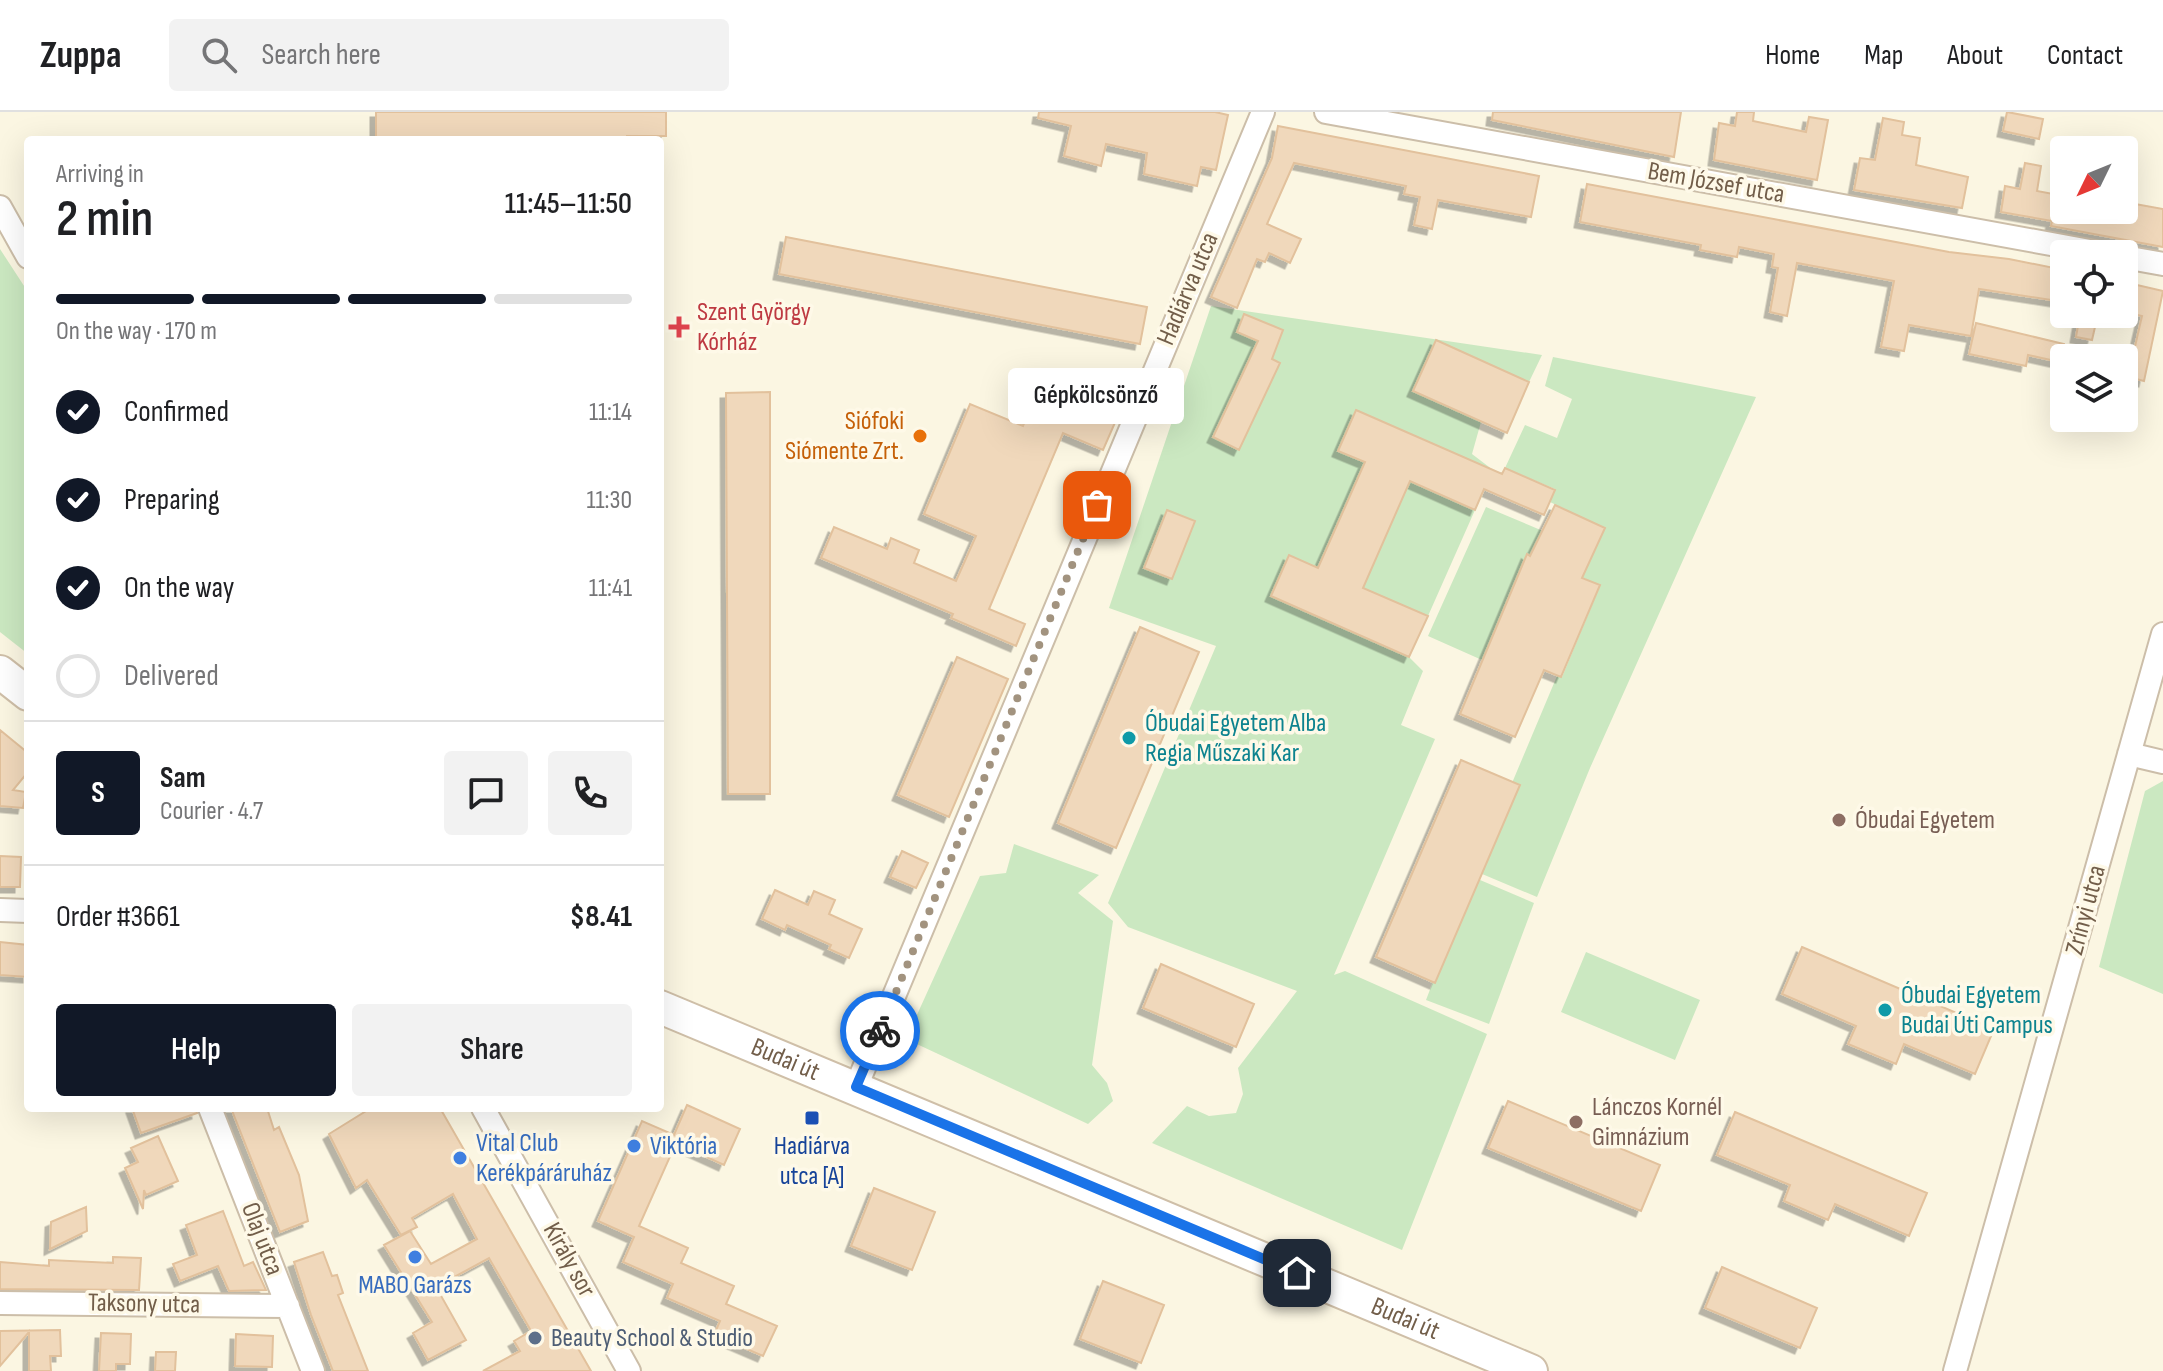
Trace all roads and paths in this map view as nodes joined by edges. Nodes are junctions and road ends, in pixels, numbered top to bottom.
1 (1263, 112) edge
2 (1326, 112) edge
3 (0, 207) edge
4 (2050, 244) edge
5 (24, 250) edge
6 (2138, 260) edge
7 (2163, 264) edge
8 (2163, 634) edge
9 (0, 672) edge
10 (24, 691) edge
11 (2129, 754) junction
12 (2163, 762) edge
13 (0, 910) edge
14 (24, 911) edge
15 (664, 1009) edge
16 (856, 1087) junction
17 (212, 1112) edge
18 (485, 1112) edge
19 (0, 1303) edge
20 (288, 1306) junction
21 (313, 1371) edge
22 (629, 1371) edge
23 (1531, 1371) edge
24 (1955, 1371) edge

1 - 16 street, Hadiárva utca
2 - 4 street, Bem József utca
3 - 5 street
6 - 7 street
8 - 11 street, Zrínyi utca
9 - 10 main road
11 - 12 street
11 - 24 street, Zrínyi utca
13 - 14 street
15 - 16 main road, Budai út
16 - 23 main road, Budai út
17 - 20 street, Olaj utca
18 - 22 street, Király sor
19 - 20 street, Taksony utca
20 - 21 street, Olaj utca

